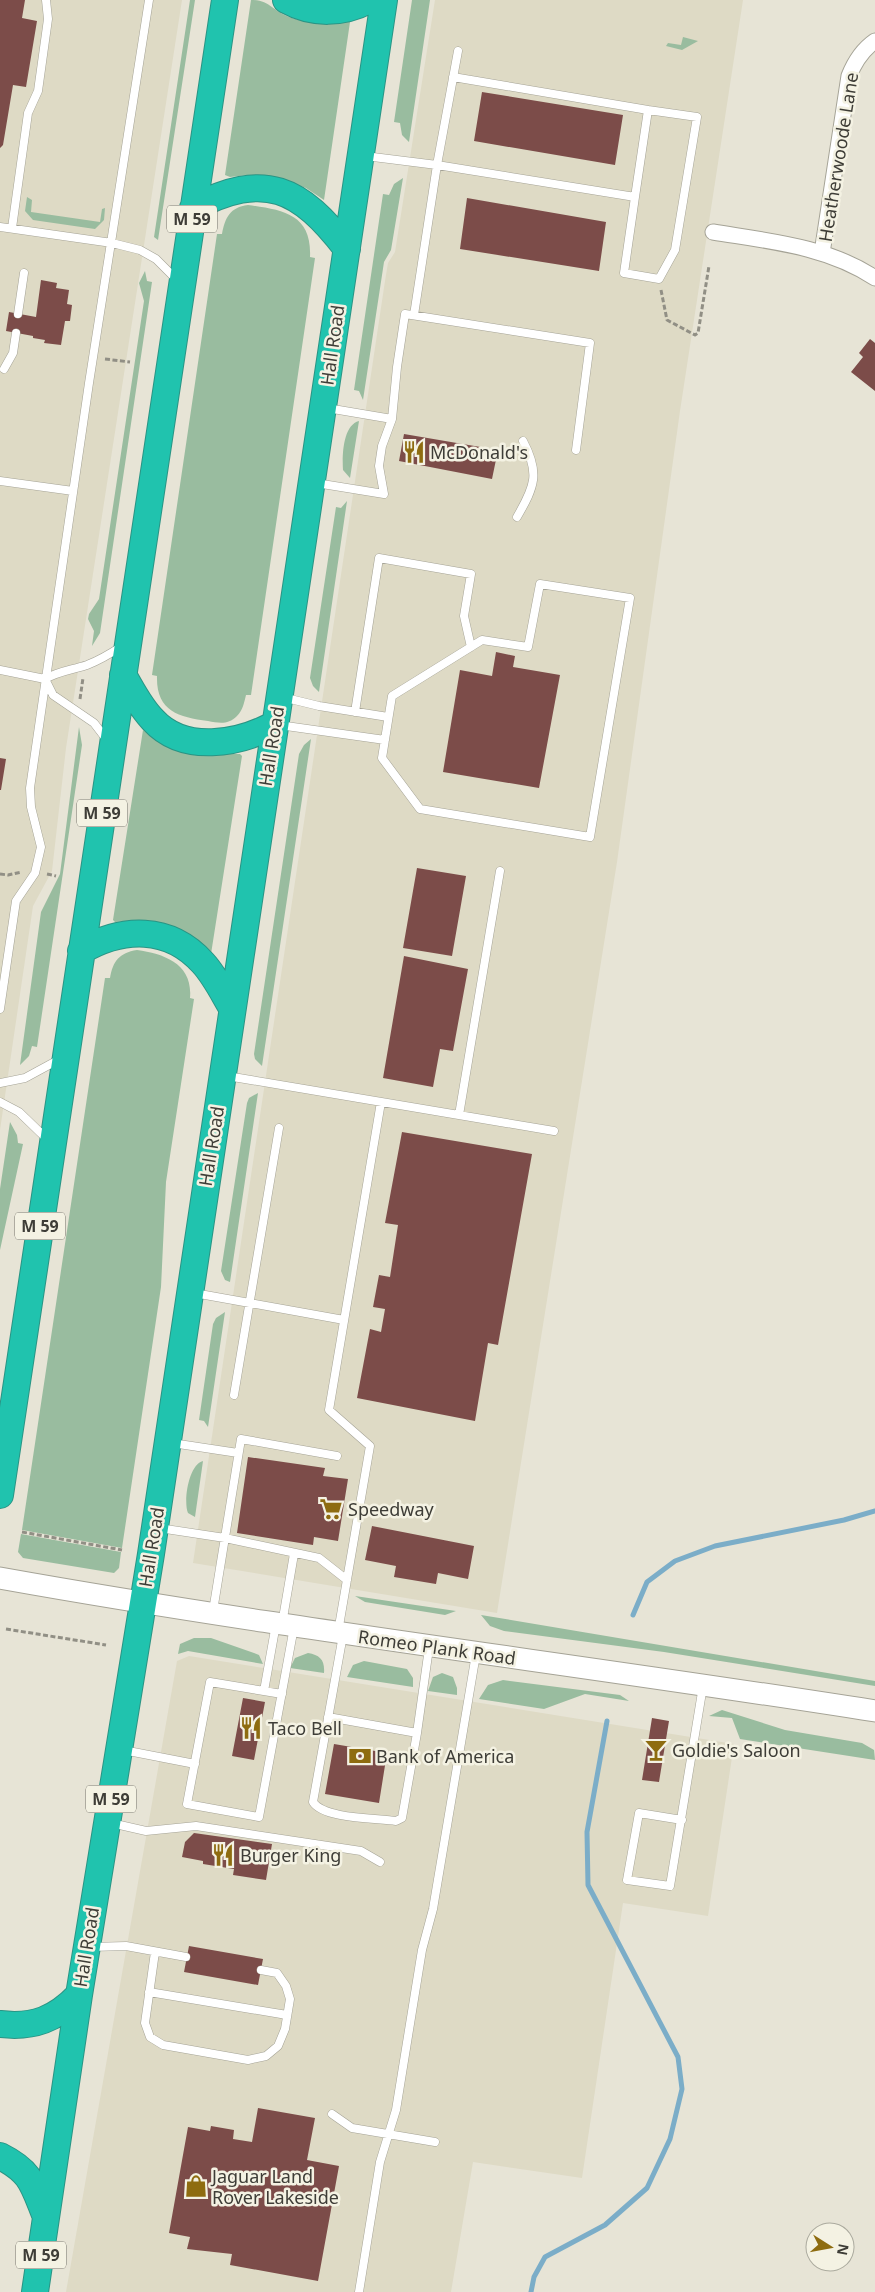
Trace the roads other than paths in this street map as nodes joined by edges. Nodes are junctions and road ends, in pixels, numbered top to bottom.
1 (46, 0) edge
2 (149, 0) edge
3 (224, 0) edge
4 (286, 0) edge
5 (370, 0) edge
6 (384, 0) edge
7 (875, 41) edge
8 (458, 51) dead end
9 (453, 78) junction
10 (648, 110) junction
11 (361, 155) junction
12 (437, 165) junction
13 (635, 197) junction
14 (193, 208) junction
15 (0, 227) edge
16 (12, 228) junction
17 (713, 232) dead end
18 (112, 243) junction
19 (346, 249) junction
20 (822, 253) junction
21 (24, 274) dead end
22 (875, 278) edge
23 (182, 285) junction
24 (18, 314) dead end
25 (414, 315) junction
26 (16, 333) dead end
27 (4, 369) dead end
28 (323, 408) junction
29 (392, 419) junction
30 (523, 441) dead end
31 (576, 450) dead end
32 (0, 481) edge
33 (311, 483) junction
34 (73, 491) junction
35 (517, 516) dead end
36 (128, 643) junction
37 (470, 647) junction
38 (0, 670) edge
39 (123, 675) junction
40 (45, 678) junction
41 (279, 696) junction
42 (355, 712) junction
43 (388, 717) junction
44 (274, 724) junction
45 (385, 740) junction
46 (112, 746) junction
47 (500, 871) dead end
48 (81, 951) junction
49 (232, 1008) junction
50 (0, 1009) edge
51 (66, 1055) junction
52 (222, 1075) junction
53 (0, 1084) edge
54 (0, 1102) edge
55 (381, 1102) junction
56 (459, 1115) junction
57 (280, 1128) dead end
58 (554, 1131) dead end
59 (53, 1144) junction
60 (190, 1292) junction
61 (249, 1304) junction
62 (344, 1320) junction
63 (234, 1395) dead end
64 (167, 1443) junction
65 (3, 1449) edge
66 (238, 1453) junction
67 (336, 1456) dead end
68 (0, 1495) edge
69 (154, 1527) junction
70 (225, 1538) junction
71 (294, 1554) junction
72 (0, 1578) edge
73 (347, 1580) junction
74 (143, 1603) junction
75 (213, 1613) junction
76 (284, 1625) junction
77 (340, 1633) junction
78 (429, 1645) junction
79 (476, 1652) junction
80 (704, 1684) junction
81 (264, 1691) junction
82 (282, 1694) junction
83 (875, 1711) edge
84 (328, 1717) junction
85 (417, 1733) junction
86 (119, 1749) junction
87 (195, 1764) junction
88 (682, 1820) junction
89 (107, 1822) junction
90 (380, 1862) dead end
91 (86, 1947) junction
92 (155, 1952) junction
93 (186, 1957) dead end
94 (261, 1970) dead end
95 (149, 1992) junction
96 (78, 1995) junction
97 (287, 2015) junction
98 (0, 2024) edge
99 (332, 2114) dead end
100 (389, 2135) junction
101 (435, 2142) dead end
102 (0, 2156) edge
103 (46, 2217) junction
104 (35, 2292) edge
105 (359, 2292) edge

1 - 16 lane
2 - 18 lane
3 - 14 highway, M 59
4 - 5 highway
6 - 11 highway, Hall Road / M 59
7 - 20 street, Heatherwoode Lane
8 - 9 lane
9 - 10 lane
9 - 12 lane
10 - 13 lane
10 - 13 lane
11 - 12 lane
11 - 19 highway, Hall Road / M 59
12 - 13 lane
12 - 25 lane
14 - 19 highway
14 - 23 highway, M 59
15 - 16 lane
16 - 18 lane
17 - 20 street
18 - 23 lane
18 - 34 lane
19 - 28 highway, Hall Road / M 59
20 - 22 street
21 - 24 lane
23 - 36 highway, M 59
25 - 29 lane
25 - 31 lane
26 - 27 lane
28 - 29 lane
28 - 33 highway, Hall Road / M 59
29 - 33 lane
30 - 35 lane
32 - 34 lane
33 - 41 highway, Hall Road / M 59
34 - 40 lane
36 - 39 highway, M 59
36 - 40 lane
37 - 42 lane
37 - 43 lane
37 - 45 lane
38 - 40 lane
39 - 44 highway
39 - 46 highway, M 59
40 - 46 lane
40 - 50 lane
41 - 42 lane
41 - 44 highway, Hall Road / M 59
42 - 43 lane
43 - 45 lane
44 - 45 lane
44 - 49 highway, Hall Road / M 59
46 - 48 highway, M 59
47 - 56 lane
48 - 49 highway
48 - 51 highway, M 59
49 - 52 highway, Hall Road / M 59
51 - 53 lane
51 - 59 highway, M 59
52 - 55 lane
52 - 60 highway, Hall Road / M 59
54 - 59 lane
55 - 56 lane
55 - 62 lane
56 - 58 lane
57 - 61 lane
59 - 65 highway, M 59
60 - 61 lane
60 - 64 highway, Hall Road / M 59
61 - 62 lane
61 - 63 lane
62 - 73 lane
64 - 66 lane
64 - 69 highway, Hall Road / M 59
65 - 68 highway, M 59
66 - 67 lane
66 - 70 lane
69 - 70 lane
69 - 74 highway, Hall Road / M 59
70 - 71 lane
70 - 75 lane
71 - 73 lane
71 - 76 lane
72 - 74 main road, Romeo Plank Road
73 - 77 lane
74 - 75 main road, Romeo Plank Road
74 - 86 highway, Hall Road / M 59
75 - 76 main road, Romeo Plank Road
76 - 77 main road, Romeo Plank Road
76 - 81 lane
76 - 82 lane
77 - 78 main road, Romeo Plank Road
77 - 84 lane
78 - 79 main road, Romeo Plank Road
78 - 85 lane
79 - 80 main road, Romeo Plank Road
79 - 100 lane
80 - 83 main road, Romeo Plank Road
80 - 88 lane
81 - 82 lane
81 - 87 lane
82 - 87 lane
84 - 85 lane
84 - 85 lane
86 - 87 lane
86 - 89 highway, Hall Road / M 59
88 - 88 lane
89 - 90 lane
89 - 91 highway, Hall Road / M 59
91 - 92 lane
91 - 96 highway, Hall Road / M 59
92 - 93 lane
92 - 95 lane
94 - 97 lane
95 - 97 lane
95 - 97 lane
96 - 98 highway
96 - 103 highway, Hall Road / M 59
99 - 100 lane
100 - 101 lane
100 - 105 lane
102 - 103 highway
103 - 104 highway, Hall Road / M 59

